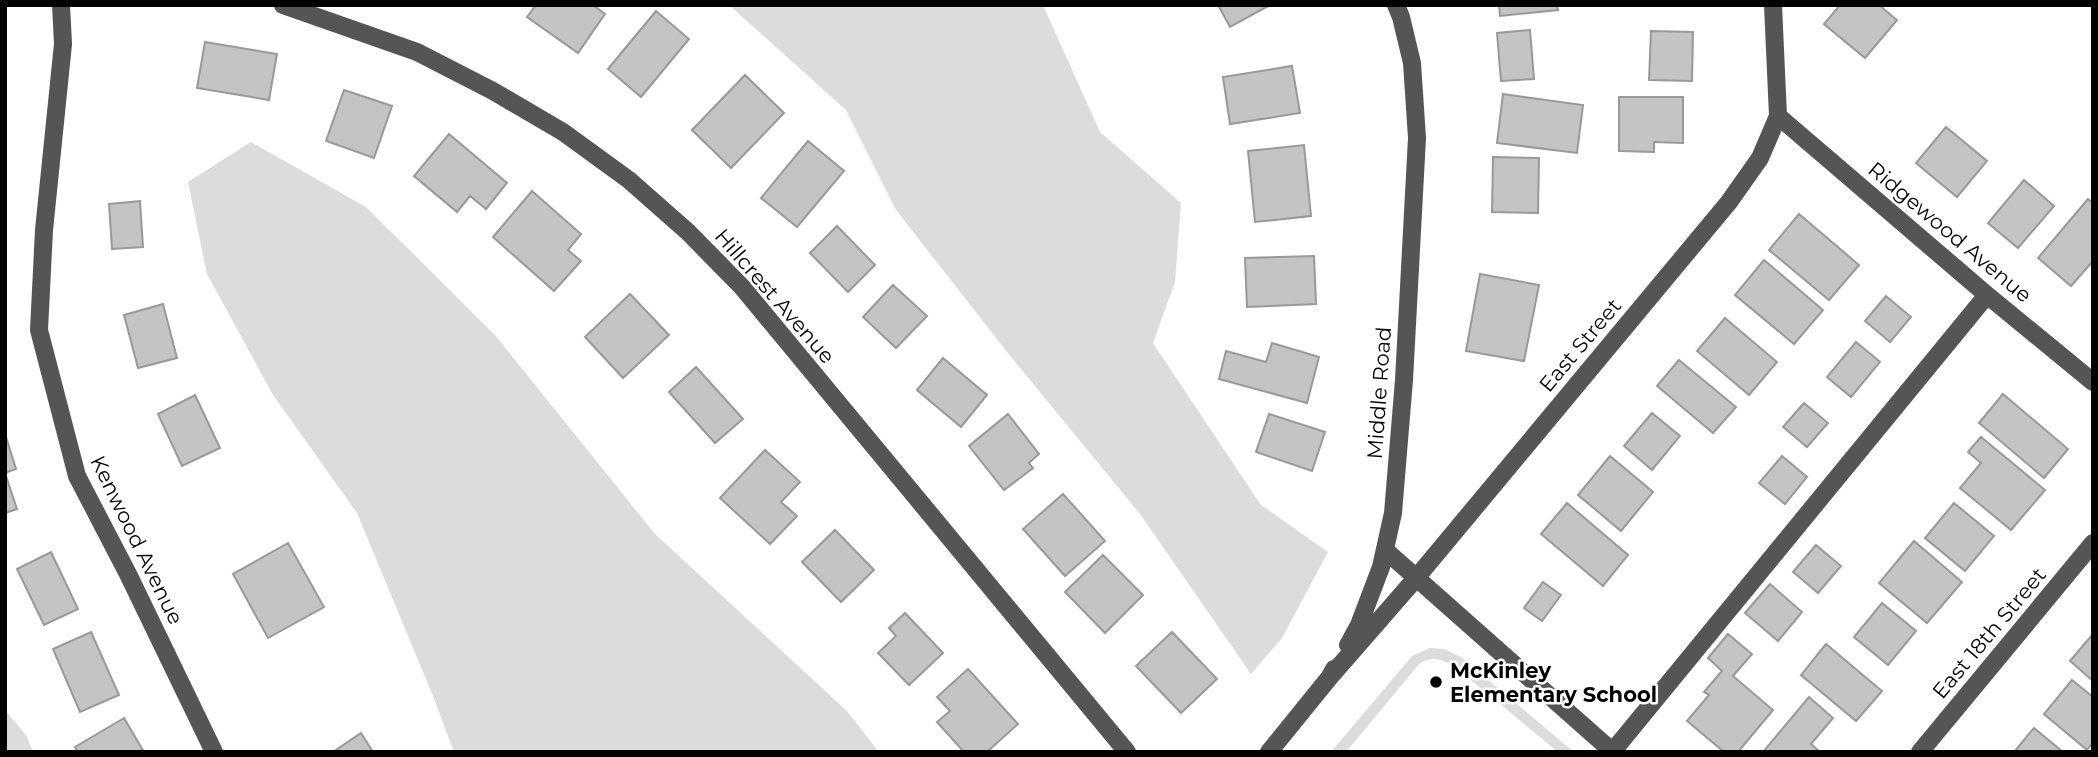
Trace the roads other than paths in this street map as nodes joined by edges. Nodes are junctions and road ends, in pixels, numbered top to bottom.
1 (61, 5) edge
2 (283, 5) edge
3 (1396, 5) edge
4 (1773, 5) edge
5 (1779, 116) junction
6 (1987, 295) junction
7 (2093, 382) edge
8 (2093, 543) edge
9 (1385, 550) junction
10 (1418, 577) junction
11 (1329, 678) junction
12 (214, 752) edge
13 (1127, 752) edge
14 (1269, 752) edge
15 (1613, 752) edge
16 (1920, 752) edge

1 - 12 street, Kenwood Avenue
2 - 13 street, Hillcrest Avenue
3 - 9 street, Middle Road
4 - 5 street, East Street
5 - 6 street, Ridgewood Avenue
5 - 10 street, East Street
6 - 7 street, Ridgewood Avenue
6 - 15 street
8 - 16 street, East 18th Street
9 - 10 street
9 - 11 street, Middle Road
10 - 11 street, East Street
10 - 15 street
11 - 14 street, Middle Road

